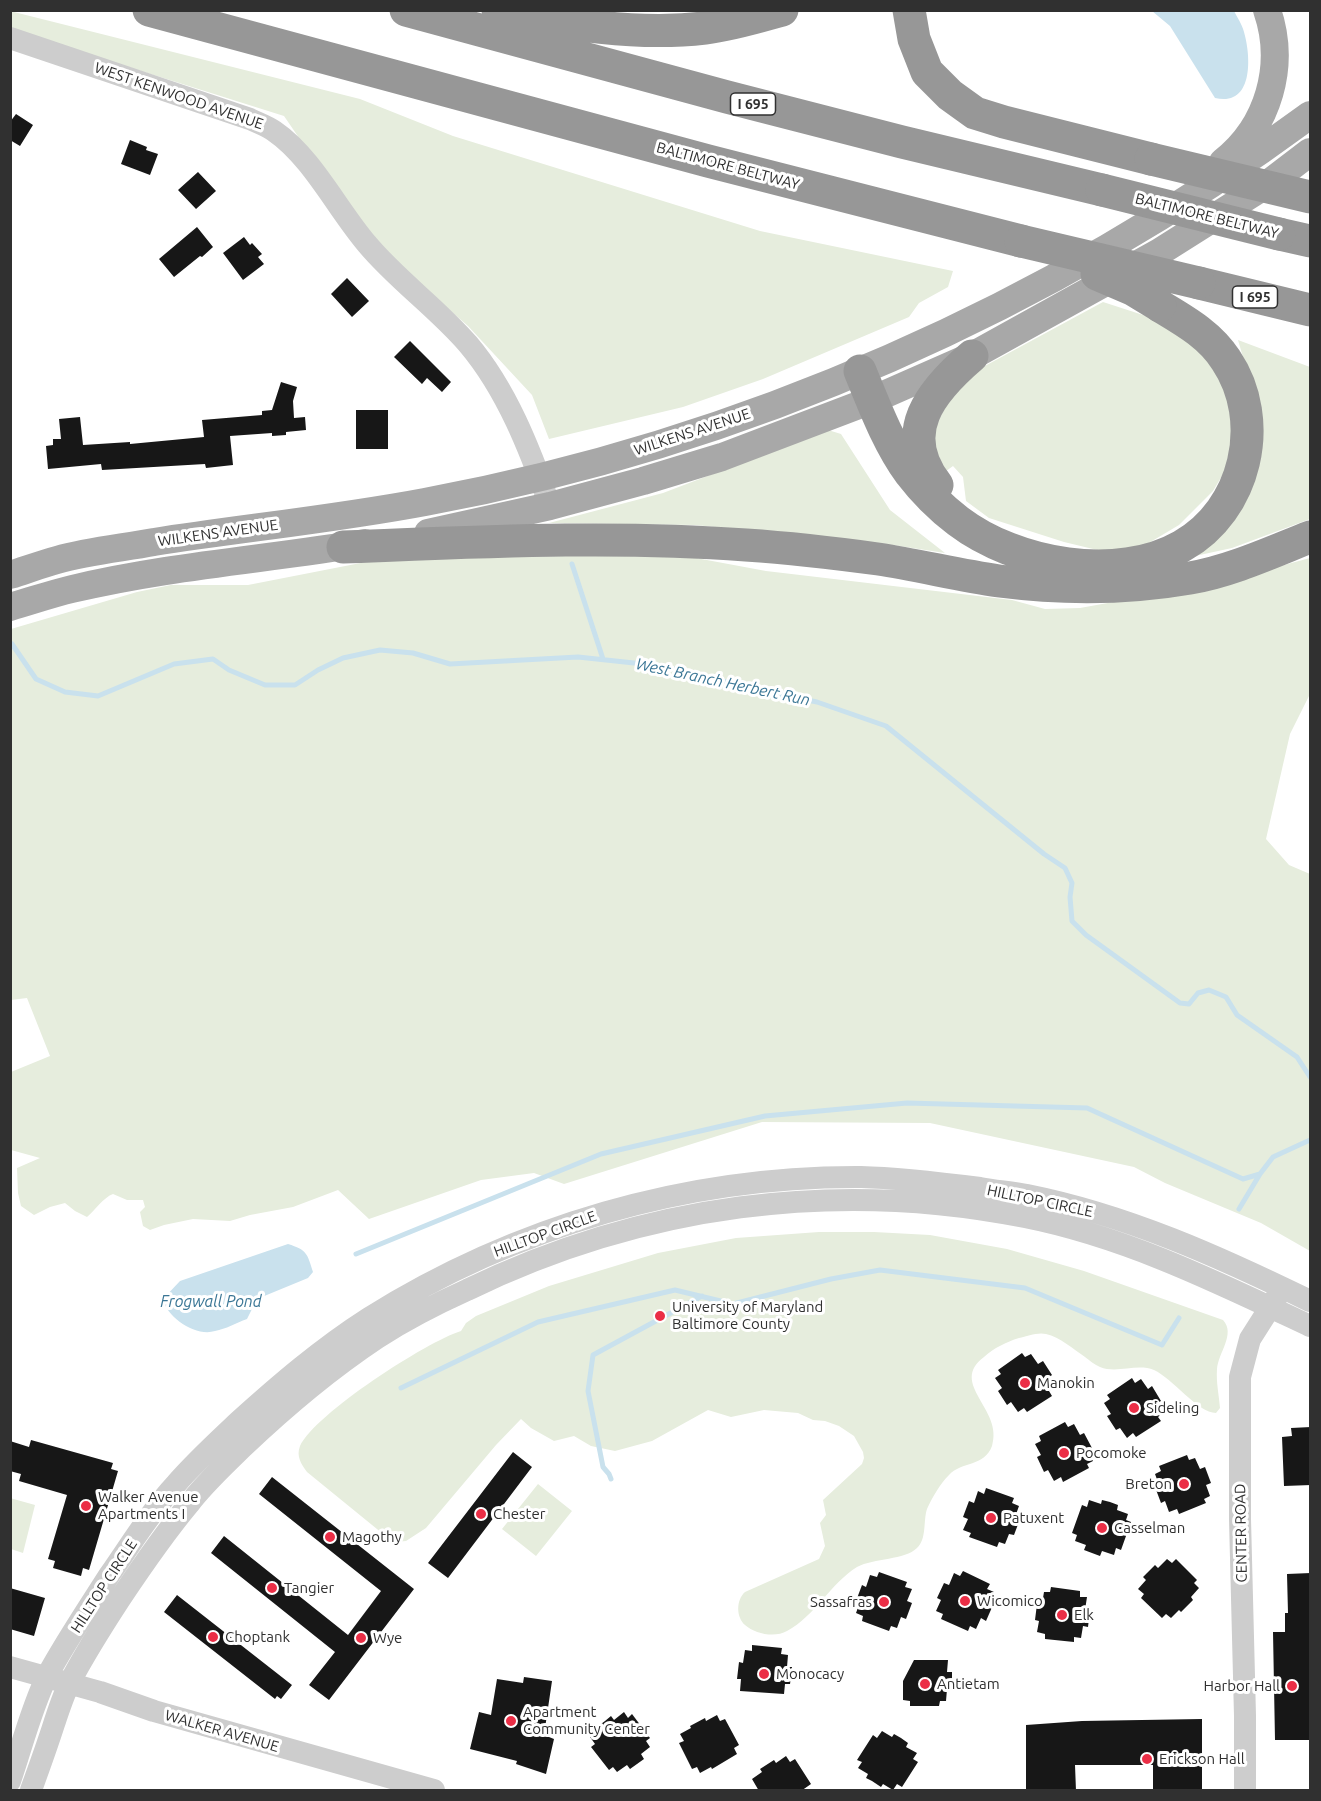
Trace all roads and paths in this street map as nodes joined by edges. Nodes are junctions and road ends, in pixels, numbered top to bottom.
1 (149, 10) edge
2 (406, 10) edge
3 (498, 10) edge
4 (782, 10) edge
5 (909, 10) edge
6 (1267, 10) edge
7 (10, 38) edge
8 (1311, 115) edge
9 (1311, 152) edge
10 (1311, 197) edge
11 (1132, 233) junction
12 (1021, 241) junction
13 (1311, 241) edge
14 (1311, 310) edge
15 (972, 356) junction
16 (856, 390) junction
17 (539, 477) junction
18 (550, 506) junction
19 (1311, 537) edge
20 (343, 547) junction
21 (10, 575) edge
22 (1081, 576) junction
23 (10, 607) edge
24 (1283, 1287) junction
25 (1311, 1301) edge
26 (1270, 1307) junction
27 (1311, 1326) edge
28 (10, 1667) edge
29 (47, 1676) junction
30 (69, 1683) junction
31 (10, 1781) edge
32 (31, 1791) edge
33 (434, 1791) edge
34 (1245, 1791) edge

1 - 12 highway, BALTIMORE BELTWAY / I 695
2 - 13 highway, BALTIMORE BELTWAY / I 695, bridge
3 - 4 highway
5 - 10 highway, bridge
6 - 11 main road
7 - 17 street, WEST KENWOOD AVENUE
8 - 11 main road, WILKENS AVENUE
9 - 15 main road, WILKENS AVENUE
11 - 16 main road, WILKENS AVENUE
12 - 14 highway, BALTIMORE BELTWAY / I 695, bridge
12 - 22 highway, bridge
15 - 16 main road, WILKENS AVENUE
15 - 22 highway
16 - 17 main road, WILKENS AVENUE
16 - 18 main road, WILKENS AVENUE
16 - 22 highway
17 - 18 street, WEST KENWOOD AVENUE
17 - 21 main road, WILKENS AVENUE
18 - 20 main road, WILKENS AVENUE
19 - 22 highway
20 - 22 highway
20 - 23 main road, WILKENS AVENUE
24 - 25 street, HILLTOP CIRCLE
24 - 26 street, CENTER ROAD
24 - 29 street, HILLTOP CIRCLE
26 - 27 street, HILLTOP CIRCLE
26 - 30 street, HILLTOP CIRCLE
26 - 34 street, CENTER ROAD
28 - 29 street, WALKER AVENUE
29 - 30 street, WALKER AVENUE
29 - 31 street, HILLTOP CIRCLE
30 - 32 street, HILLTOP CIRCLE
30 - 33 street, WALKER AVENUE

